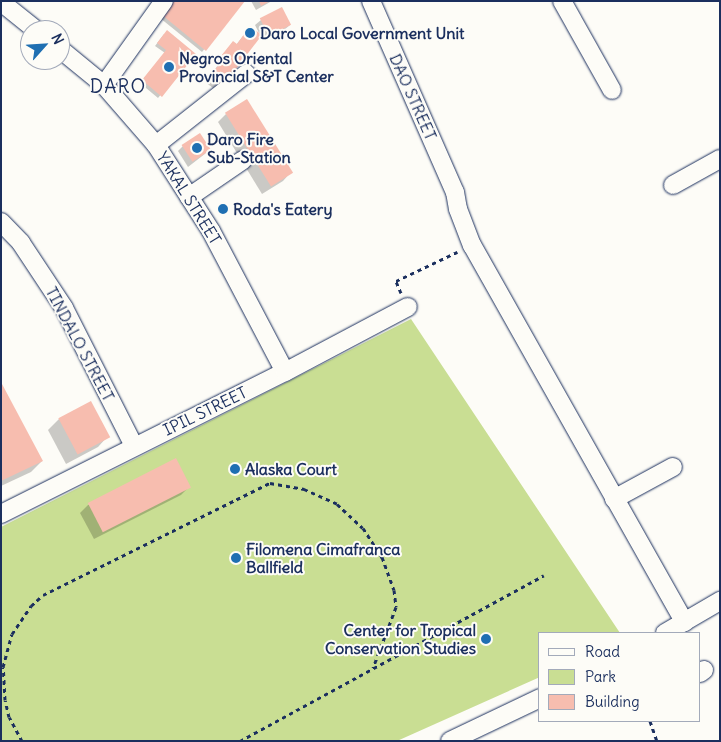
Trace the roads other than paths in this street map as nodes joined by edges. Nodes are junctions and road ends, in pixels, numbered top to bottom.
1 (164, 1) edge
2 (371, 1) edge
3 (562, 1) edge
4 (1, 2) edge
5 (24, 20) edge
6 (70, 57) edge
7 (246, 74) dead end
8 (104, 85) junction
9 (612, 90) dead end
10 (156, 145) junction
11 (720, 159) edge
12 (243, 160) dead end
13 (673, 185) dead end
14 (189, 197) junction
15 (1, 222) edge
16 (408, 307) road end
17 (285, 372) junction
18 (134, 446) junction
19 (673, 467) dead end
20 (614, 499) junction
21 (1, 514) edge
22 (720, 601) edge
23 (684, 622) junction
24 (667, 632) edge
25 (538, 699) edge
26 (450, 741) edge

1 - 8 street
2 - 20 street, DAO STREET
3 - 9 street
4 - 5 street
6 - 8 street, YAKAL STREET
7 - 10 street
8 - 10 street, YAKAL STREET
10 - 14 street, YAKAL STREET
11 - 13 street
12 - 14 street
14 - 17 street, YAKAL STREET
15 - 18 street, TINDALO STREET
16 - 17 street, IPIL STREET
17 - 18 street, IPIL STREET
18 - 21 street, IPIL STREET
19 - 20 street
20 - 23 street, DAO STREET
22 - 23 street
23 - 24 street
25 - 26 street

